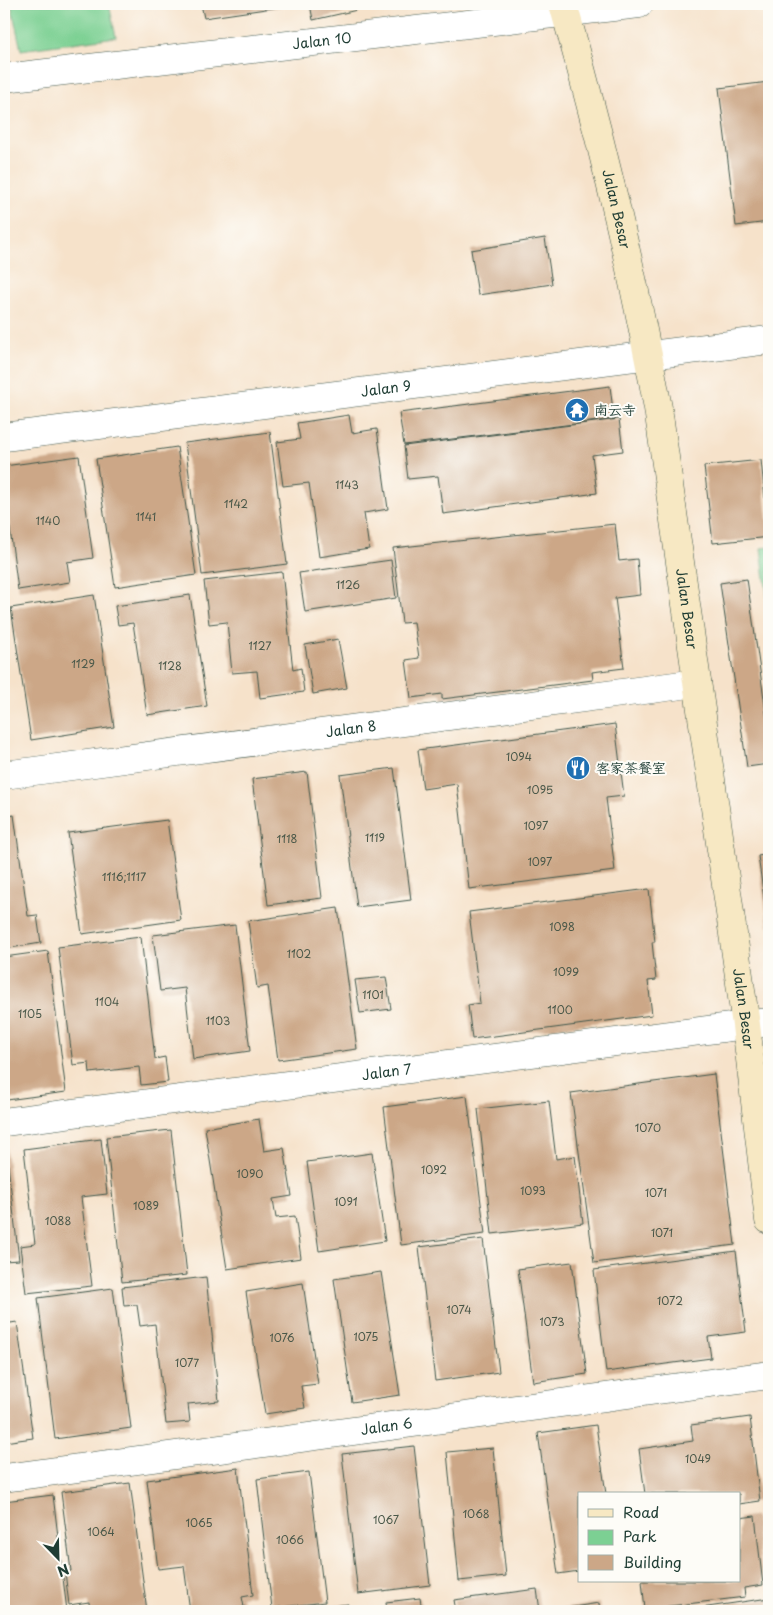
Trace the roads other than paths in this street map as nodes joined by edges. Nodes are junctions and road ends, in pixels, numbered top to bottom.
1 (639, 4) edge
2 (564, 8) edge
3 (4, 78) edge
4 (769, 340) edge
5 (648, 356) junction
6 (4, 436) edge
7 (697, 683) junction
8 (4, 775) edge
9 (758, 1023) edge
10 (4, 1122) edge
11 (769, 1220) edge
12 (769, 1375) edge
13 (4, 1478) edge

1 - 2 street, Jalan 10
2 - 3 street, Jalan 10
2 - 5 main road, Jalan Besar
4 - 5 street, Jalan 9
5 - 6 street, Jalan 9
5 - 7 main road, Jalan Besar
7 - 8 street, Jalan 8
7 - 9 main road, Jalan Besar
9 - 10 street, Jalan 7
9 - 11 main road, Jalan Besar
12 - 13 street, Jalan 6

